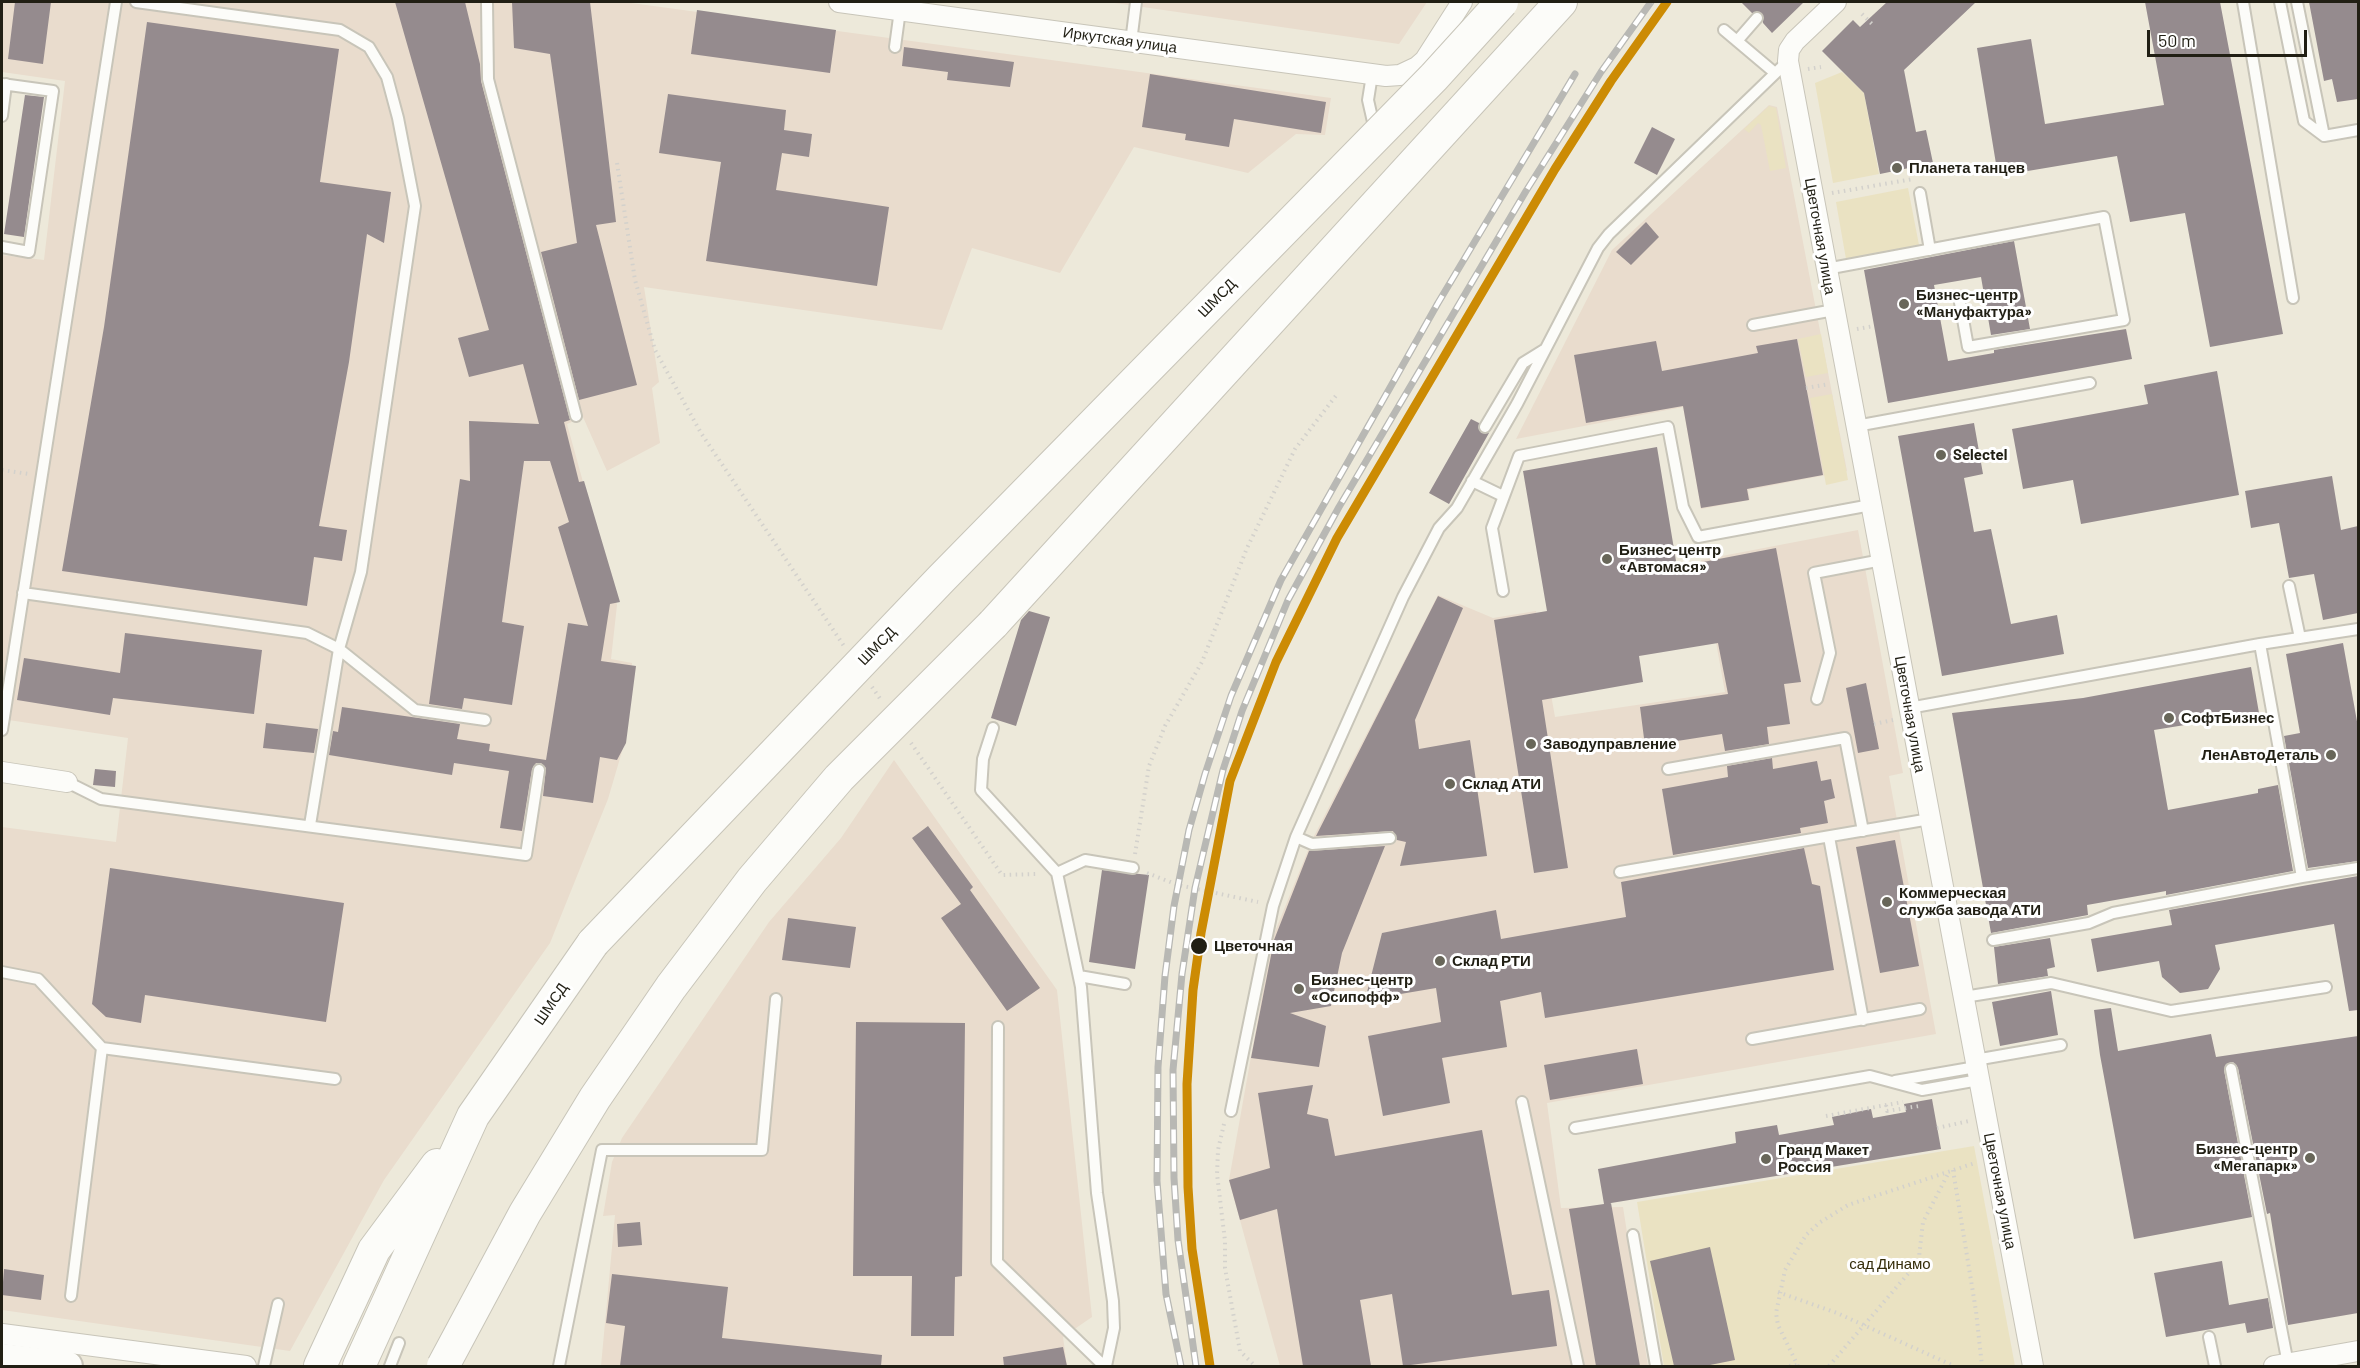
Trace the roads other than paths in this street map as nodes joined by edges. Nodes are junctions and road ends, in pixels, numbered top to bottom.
1 (116, 2) edge
2 (136, 2) edge
3 (488, 2) edge
4 (839, 2) edge
5 (1137, 2) edge
6 (1462, 2) edge
7 (1502, 2) edge
8 (1561, 2) edge
9 (1836, 2) edge
10 (2243, 2) edge
11 (2280, 2) edge
12 (2296, 2) edge
13 (900, 10) junction
14 (1757, 18) dead end
15 (1724, 30) dead end
16 (1737, 41) junction
17 (1131, 42) junction
18 (895, 47) dead end
19 (1781, 67) junction
20 (1372, 75) junction
21 (4, 84) edge
22 (2, 116) edge
23 (1373, 122) dead end
24 (2358, 130) edge
25 (2324, 136) junction
26 (1920, 193) dead end
27 (2, 248) edge
28 (1930, 250) junction
29 (1826, 269) junction
30 (1959, 297) dead end
31 (2293, 298) dead end
32 (1834, 310) junction
33 (1754, 325) dead end
34 (1544, 350) junction
35 (2090, 383) dead end
36 (576, 416) dead end
37 (1856, 426) junction
38 (1485, 427) dead end
39 (1472, 481) junction
40 (1503, 496) junction
41 (1871, 505) junction
42 (1882, 560) junction
43 (2289, 586) dead end
44 (1503, 591) dead end
45 (23, 593) junction
46 (2358, 633) edge
47 (2300, 638) junction
48 (2260, 644) junction
49 (339, 649) junction
50 (1817, 699) dead end
51 (1903, 713) junction
52 (485, 720) dead end
53 (993, 728) dead end
54 (2, 730) edge
55 (1668, 769) dead end
56 (539, 770) dead end
57 (2, 772) edge
58 (68, 782) joint
59 (1930, 819) junction
60 (310, 825) junction
61 (1863, 831) junction
62 (1296, 837) junction
63 (1828, 837) junction
64 (1390, 838) dead end
65 (1133, 868) road end
66 (2358, 868) edge
67 (1620, 872) dead end
68 (1057, 873) junction
69 (2302, 877) junction
70 (1993, 940) dead end
71 (2, 972) edge
72 (1079, 976) junction
73 (1125, 984) dead end
74 (2326, 987) dead end
75 (1964, 997) junction
76 (776, 999) dead end
77 (1920, 1010) dead end
78 (1863, 1020) junction
79 (998, 1027) dead end
80 (1752, 1040) dead end
81 (2061, 1045) dead end
82 (102, 1048) junction
83 (1977, 1069) junction
84 (2230, 1069) dead end
85 (335, 1079) dead end
86 (1522, 1102) dead end
87 (1231, 1111) road end
88 (473, 1116) junction
89 (1575, 1128) dead end
90 (1633, 1235) dead end
91 (71, 1296) dead end
92 (278, 1304) dead end
93 (2, 1334) edge
94 (2210, 1337) dead end
95 (399, 1343) dead end
96 (2358, 1351) edge
97 (2, 1358) edge
98 (65, 1360) edge
99 (2281, 1365) edge
100 (246, 1366) edge
101 (264, 1366) edge
102 (320, 1366) edge
103 (359, 1366) edge
104 (390, 1366) edge
105 (443, 1366) edge
106 (559, 1366) edge
107 (1105, 1366) edge
108 (1578, 1366) edge
109 (1656, 1366) edge
110 (2033, 1366) edge
111 (2215, 1366) edge

1 - 45 lane
2 - 49 lane
3 - 36 lane
4 - 13 street, Иркутская улица
5 - 17 lane
6 - 20 street, Иркутская улица
7 - 88 main road, ШМСД, bridge
8 - 105 main road, bridge
9 - 19 street
10 - 31 lane
11 - 25 lane
12 - 25 lane
13 - 17 street, Иркутская улица
13 - 18 lane
14 - 16 lane
15 - 16 lane
16 - 19 lane
17 - 20 street, Иркутская улица
19 - 29 street, Цветочная улица
19 - 34 lane
20 - 23 lane
21 - 22 lane
21 - 27 lane
24 - 25 lane
26 - 28 lane
28 - 29 lane
28 - 30 lane
29 - 32 street, Цветочная улица
32 - 33 lane
32 - 37 street, Цветочная улица
34 - 38 lane
34 - 39 lane
35 - 37 lane
37 - 41 street, Цветочная улица
39 - 40 lane
39 - 62 lane
40 - 41 lane
40 - 44 lane
41 - 42 street, Цветочная улица
42 - 50 lane
42 - 51 street, Цветочная улица
43 - 47 lane
45 - 49 lane
45 - 54 lane
46 - 47 lane
47 - 48 lane
48 - 51 lane
48 - 69 lane
49 - 52 lane
49 - 60 lane
51 - 59 street, Цветочная улица
53 - 68 lane
55 - 61 lane
56 - 60 lane
57 - 58 street
58 - 60 lane
59 - 61 lane
59 - 75 street, Цветочная улица
61 - 63 lane
62 - 64 lane
62 - 87 lane
63 - 67 lane
63 - 78 lane
65 - 68 lane
66 - 69 lane
68 - 72 lane
69 - 70 lane
71 - 82 lane
72 - 73 lane
72 - 107 lane
74 - 75 lane
75 - 83 street, Цветочная улица
76 - 106 lane
77 - 78 lane
78 - 80 lane
79 - 107 lane
81 - 83 lane
82 - 85 lane
82 - 91 lane
83 - 89 lane
83 - 110 street, Цветочная улица
84 - 99 lane
86 - 108 lane
88 - 102 main road
88 - 103 main road, ШМСД
90 - 109 lane
92 - 101 lane
93 - 98 street
94 - 111 lane
95 - 104 lane
96 - 99 street
97 - 98 street
98 - 100 street

